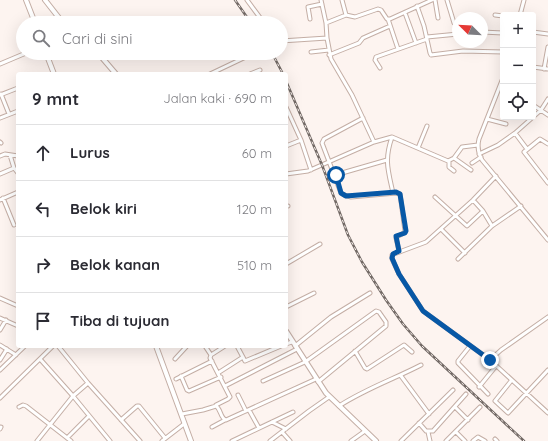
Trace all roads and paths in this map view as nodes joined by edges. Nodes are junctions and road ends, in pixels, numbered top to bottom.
1 (26, 0) edge
2 (45, 0) edge
3 (248, 0) edge
4 (342, 0) edge
5 (432, 0) edge
6 (435, 0) edge
7 (447, 0) edge
8 (524, 0) edge
9 (321, 2) edge
10 (417, 6) junction
11 (521, 12) edge
12 (405, 13) junction
13 (346, 15) junction
14 (495, 15) dead end
15 (32, 16) edge
16 (58, 16) edge
17 (259, 16) edge
18 (452, 16) edge
19 (500, 16) edge
20 (438, 18) dead end
21 (310, 19) dead end
22 (388, 19) junction
23 (326, 23) junction
24 (390, 26) junction
25 (488, 32) edge
26 (536, 32) edge
27 (500, 33) edge
28 (548, 34) edge
29 (452, 35) edge
30 (327, 38) junction
31 (427, 38) junction
32 (288, 41) edge
33 (416, 43) junction
34 (548, 47) edge
35 (398, 49) junction
36 (329, 50) junction
37 (312, 52) dead end
38 (500, 52) edge
39 (329, 55) junction
40 (16, 57) edge
41 (49, 60) edge
42 (104, 60) edge
43 (239, 60) edge
44 (0, 64) edge
45 (380, 68) dead end
46 (536, 68) edge
47 (544, 69) junction
48 (548, 69) edge
49 (260, 70) dead end
50 (53, 72) edge
51 (114, 72) edge
52 (214, 72) edge
53 (255, 72) edge
54 (502, 84) edge
55 (16, 89) edge
56 (1, 95) edge
57 (548, 98) edge
58 (536, 106) edge
59 (541, 110) junction
60 (16, 112) edge
61 (9, 114) junction
62 (548, 115) edge
63 (288, 116) edge
64 (0, 118) edge
65 (363, 118) junction
66 (486, 119) junction
67 (506, 124) dead end
68 (426, 126) dead end
69 (516, 133) junction
70 (392, 137) junction
71 (301, 140) junction
72 (374, 142) junction
73 (548, 144) edge
74 (288, 145) edge
75 (478, 145) junction
76 (418, 148) junction
77 (527, 149) junction
78 (10, 155) junction
79 (480, 155) junction
80 (0, 156) edge
81 (16, 156) edge
82 (454, 158) junction
83 (386, 160) junction
84 (449, 161) junction
85 (330, 162) junction
86 (472, 163) dead end
87 (14, 168) junction
88 (16, 170) edge
89 (310, 170) junction
90 (472, 170) dead end
91 (454, 171) dead end
92 (0, 174) edge
93 (288, 174) edge
94 (336, 175) junction
95 (496, 176) junction
96 (548, 183) edge
97 (16, 193) edge
98 (393, 193) junction
99 (435, 197) dead end
100 (2, 199) edge
101 (473, 200) junction
102 (521, 206) junction
103 (483, 212) junction
104 (455, 216) junction
105 (14, 225) dead end
106 (492, 226) junction
107 (441, 229) junction
108 (548, 240) edge
109 (320, 244) dead end
110 (399, 251) junction
111 (465, 252) junction
112 (458, 259) dead end
113 (288, 263) edge
114 (314, 293) dead end
115 (370, 293) dead end
116 (0, 298) edge
117 (16, 305) edge
118 (288, 307) edge
119 (548, 317) edge
120 (0, 318) edge
121 (6, 320) junction
122 (16, 325) edge
123 (0, 330) edge
124 (288, 334) edge
125 (288, 344) edge
126 (0, 345) edge
127 (295, 346) junction
128 (470, 346) junction
129 (23, 348) edge
130 (50, 348) edge
131 (60, 348) edge
132 (157, 348) edge
133 (185, 348) edge
134 (206, 348) edge
135 (222, 348) edge
136 (238, 348) edge
137 (276, 348) edge
138 (7, 349) junction
139 (355, 351) junction
140 (412, 352) dead end
141 (16, 355) junction
142 (211, 356) junction
143 (242, 357) junction
144 (40, 359) junction
145 (175, 359) dead end
146 (0, 360) edge
147 (490, 360) junction
148 (212, 361) junction
149 (305, 362) junction
150 (422, 365) dead end
151 (496, 366) junction
152 (0, 370) edge
153 (548, 370) edge
154 (218, 373) junction
155 (181, 376) junction
156 (401, 376) junction
157 (220, 377) junction
158 (176, 379) dead end
159 (317, 380) junction
160 (512, 380) junction
161 (263, 381) dead end
162 (88, 383) junction
163 (225, 386) junction
164 (479, 387) junction
165 (453, 390) dead end
166 (466, 394) dead end
167 (488, 394) dead end
168 (525, 394) junction
169 (238, 395) dead end
170 (73, 396) junction
171 (329, 397) junction
172 (0, 398) edge
173 (216, 406) junction
174 (339, 406) junction
175 (19, 407) dead end
176 (455, 407) junction
177 (480, 408) dead end
178 (248, 410) junction
179 (293, 412) dead end
180 (548, 413) edge
181 (182, 414) junction
182 (429, 414) junction
183 (89, 416) junction
184 (121, 420) junction
185 (225, 420) junction
186 (468, 420) junction
187 (272, 422) junction
188 (419, 423) junction
189 (184, 424) junction
190 (50, 425) junction
191 (212, 427) dead end
192 (259, 428) junction
193 (286, 429) junction
194 (365, 431) junction
195 (282, 432) junction
196 (428, 432) junction
197 (456, 432) junction
198 (67, 438) junction
199 (166, 438) junction
200 (37, 441) edge
201 (71, 441) edge
202 (110, 441) edge
203 (140, 441) edge
204 (162, 441) edge
205 (191, 441) edge
206 (232, 441) edge
207 (270, 441) edge
208 (290, 441) edge
209 (351, 441) edge
210 (376, 441) edge
211 (401, 441) edge
212 (430, 441) edge
213 (446, 441) edge
214 (465, 441) edge
215 (473, 441) edge
216 (485, 441) edge

1 - 15 street
2 - 16 street
3 - 17 street
4 - 13 street
5 - 10 street
6 - 20 street
7 - 18 street
8 - 11 street
9 - 21 street
9 - 23 street
10 - 12 street
10 - 31 street
12 - 22 street
12 - 33 street
13 - 22 street
13 - 23 street
14 - 19 street
22 - 24 street
23 - 30 street
24 - 35 street
24 - 39 street
25 - 27 street
26 - 28 street
29 - 31 street
30 - 32 street
30 - 36 street
31 - 33 street
31 - 38 street
33 - 35 street
34 - 47 street
35 - 45 street
36 - 37 street
36 - 39 street
39 - 65 street
40 - 44 street
41 - 50 street
42 - 51 street
43 - 52 street
46 - 47 street
47 - 48 street
49 - 53 street
54 - 66 street
55 - 56 street
56 - 61 street
57 - 59 street
58 - 59 street
59 - 62 street
59 - 69 street
60 - 61 street
61 - 64 street
63 - 71 street
65 - 72 street
65 - 85 street
66 - 67 street
66 - 75 street
68 - 76 street
69 - 77 street
69 - 79 street
70 - 72 street
70 - 76 street
70 - 83 street
71 - 74 street
71 - 89 street
72 - 85 street
73 - 77 street
75 - 79 street
75 - 82 street
76 - 84 street
77 - 96 street
78 - 80 street
78 - 81 street
78 - 87 street
79 - 86 street
79 - 95 street
82 - 84 street
82 - 90 street
83 - 94 street
83 - 98 street
84 - 91 street
85 - 89 street
85 - 94 street
87 - 88 street
87 - 92 street
89 - 93 street
94 - 98 street
95 - 101 street
95 - 102 street
97 - 100 street
98 - 110 street
99 - 104 street
100 - 105 street
101 - 103 street
101 - 104 street
102 - 106 street
102 - 108 street
103 - 104 street
103 - 106 street
104 - 107 street
106 - 111 street
107 - 110 street
107 - 111 street
109 - 113 street
110 - 128 street
111 - 112 street
114 - 118 street
115 - 127 street
116 - 117 street
119 - 147 street
120 - 121 street
121 - 122 street
121 - 123 street
124 - 127 street
125 - 127 street
126 - 138 street
127 - 149 street
127 - 163 street
128 - 147 street
128 - 164 street
129 - 141 street
130 - 144 street
131 - 162 street
132 - 181 street
133 - 145 street
134 - 142 street
135 - 142 street
136 - 143 street
137 - 143 street
138 - 141 street
138 - 146 street
139 - 140 street
139 - 149 street
139 - 159 street
141 - 152 street
142 - 148 street
143 - 154 street
144 - 170 street
144 - 172 street
147 - 151 street
148 - 154 street
148 - 155 street
149 - 159 street
149 - 161 street
150 - 156 street
151 - 160 street
151 - 164 street
153 - 168 street
154 - 157 street
155 - 157 street
155 - 158 street
156 - 174 street
156 - 182 street
157 - 163 street
159 - 171 street
159 - 178 street
160 - 168 street
160 - 168 street
162 - 170 street
162 - 184 street
163 - 173 street
164 - 167 street
165 - 182 street
166 - 176 street
168 - 180 street
169 - 178 street
170 - 183 street
170 - 190 street
171 - 174 street
171 - 193 street
173 - 181 street
173 - 185 street
174 - 194 street
175 - 190 street
176 - 186 street
176 - 196 street
177 - 186 street
178 - 185 street
178 - 192 street
179 - 187 street
181 - 189 street
182 - 188 street
183 - 198 street
183 - 202 street
184 - 199 street
184 - 203 street
185 - 191 street
186 - 197 street
187 - 192 street
187 - 193 street
188 - 196 street
188 - 211 street
189 - 199 street
189 - 205 street
190 - 198 street
190 - 200 street
192 - 206 street
193 - 195 street
194 - 209 street
194 - 210 street
195 - 207 street
195 - 208 street
196 - 212 street
197 - 213 street
197 - 214 street
198 - 201 street
199 - 204 street
215 - 216 street

